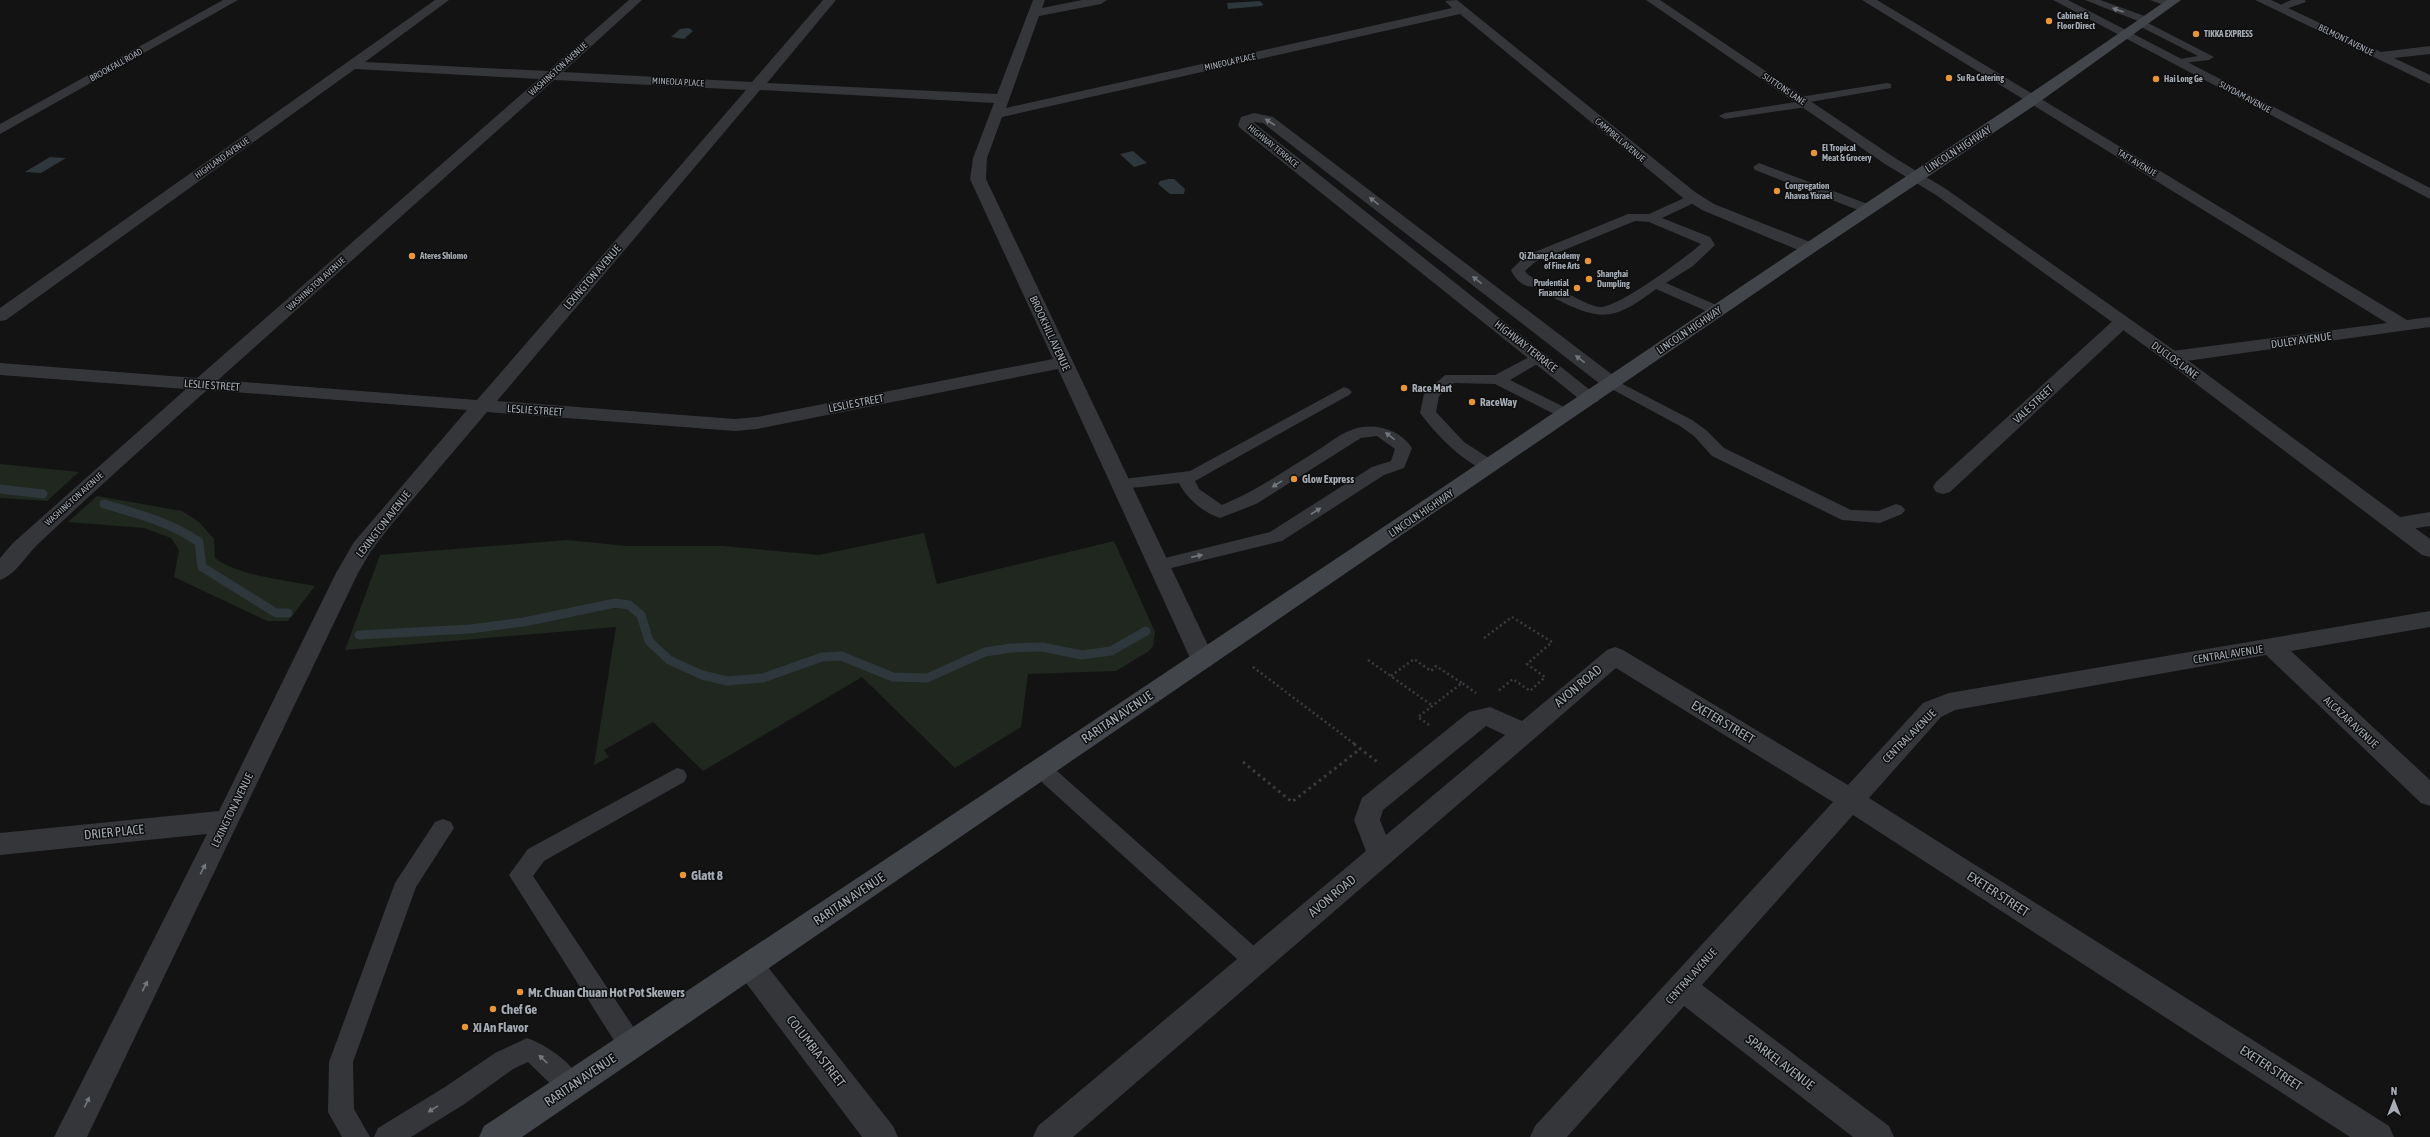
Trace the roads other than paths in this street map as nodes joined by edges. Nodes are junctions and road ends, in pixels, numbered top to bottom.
1 (232, 0) edge
2 (443, 0) edge
3 (636, 0) edge
4 (830, 0) edge
5 (1039, 0) edge
6 (1101, 0) edge
7 (1451, 0) edge
8 (1652, 0) edge
9 (1868, 0) edge
10 (2059, 0) edge
11 (2090, 0) edge
12 (2261, 0) edge
13 (2296, 0) edge
14 (2166, 1) edge
15 (2279, 8) junction
16 (1462, 10) junction
17 (1035, 13) junction
18 (2143, 22) junction
19 (2125, 34) junction
20 (2430, 50) edge
21 (2379, 56) junction
22 (2178, 62) junction
23 (352, 65) junction
24 (551, 76) junction
25 (2430, 80) edge
26 (757, 86) junction
27 (1887, 86) dead end
28 (2033, 100) junction
29 (1803, 102) junction
30 (1000, 106) junction
31 (1725, 116) dead end
32 (0, 130) edge
33 (1759, 167) dead end
34 (1916, 176) junction
35 (2430, 194) edge
36 (1692, 198) junction
37 (1868, 209) junction
38 (1651, 218) junction
39 (1409, 228) junction
40 (1385, 236) junction
41 (1809, 248) junction
42 (1533, 283) dead end
43 (1655, 283) junction
44 (1559, 295) dead end
45 (1718, 311) junction
46 (0, 316) edge
47 (2122, 322) junction
48 (2430, 322) edge
49 (2405, 326) junction
50 (1539, 357) junction
51 (2172, 357) junction
52 (1064, 362) junction
53 (0, 369) edge
54 (1498, 380) junction
55 (1611, 383) junction
56 (203, 384) junction
57 (1344, 392) dead end
58 (1590, 398) junction
59 (482, 406) junction
60 (1566, 414) junction
61 (1489, 466) junction
62 (1185, 477) junction
63 (1121, 484) junction
64 (1943, 487) dead end
65 (1896, 510) dead end
66 (2430, 519) edge
67 (2396, 524) junction
68 (2430, 550) edge
69 (1159, 565) junction
70 (0, 572) edge
71 (2430, 619) edge
72 (2272, 647) junction
73 (1615, 656) joint
74 (1203, 660) junction
75 (1523, 734) junction
76 (1041, 769) junction
77 (677, 776) dead end
78 (2430, 796) edge
79 (1850, 799) junction
80 (227, 821) junction
81 (443, 828) dead end
82 (0, 844) edge
83 (1381, 855) junction
84 (1255, 961) junction
85 (750, 966) junction
86 (1682, 987) junction
87 (631, 1045) junction
88 (571, 1086) junction
89 (70, 1137) edge
90 (357, 1137) edge
91 (387, 1137) edge
92 (495, 1137) edge
93 (882, 1137) edge
94 (1049, 1137) edge
95 (1546, 1137) edge
96 (1878, 1137) edge
97 (2378, 1137) edge

1 - 32 street, BROOKFALL ROAD
2 - 23 street, HIGHLAND AVENUE
3 - 24 street, WASHINGTON AVENUE
4 - 26 street, LEXINGTON AVENUE
5 - 17 street, BROOKHILL AVENUE
6 - 17 street
7 - 16 street, CAMPBELL AVENUE
8 - 29 street, SUTTONS LANE
9 - 28 street, TAFT AVENUE
10 - 19 street, SUYDAM AVENUE
18 -> 11 lane
12 - 15 street, BELMONT AVENUE
13 - 15 lane
14 - 18 main road, LINCOLN HIGHWAY
15 - 21 street, BELMONT AVENUE
16 - 30 street, MINEOLA PLACE
16 - 36 street, CAMPBELL AVENUE
17 - 30 street, BROOKHILL AVENUE
18 - 19 main road, LINCOLN HIGHWAY
18 - 22 lane
19 - 22 street, SUYDAM AVENUE
19 - 28 main road, LINCOLN HIGHWAY
20 - 21 street
21 - 25 street, BELMONT AVENUE
22 - 35 street, SUYDAM AVENUE
23 - 24 street, MINEOLA PLACE
23 - 46 street, HIGHLAND AVENUE
24 - 26 street, MINEOLA PLACE
24 - 56 street, WASHINGTON AVENUE
26 - 30 street, MINEOLA PLACE
26 - 59 street, LEXINGTON AVENUE
27 - 29 lane
28 - 34 main road, LINCOLN HIGHWAY
28 - 49 street, TAFT AVENUE
29 - 31 lane
29 - 34 street, SUTTONS LANE
30 - 52 street, BROOKHILL AVENUE
33 - 37 lane
34 - 37 main road, LINCOLN HIGHWAY
34 - 47 street, DUCLOS LANE
36 - 38 lane
36 - 41 street, CAMPBELL AVENUE
37 - 41 main road, LINCOLN HIGHWAY
38 - 42 lane
38 - 43 lane
39 - 40 street
39 -> 40 street, HIGHWAY TERRACE
55 -> 39 street, HIGHWAY TERRACE
40 - 50 street, HIGHWAY TERRACE
41 - 45 main road, LINCOLN HIGHWAY
43 - 44 lane
43 - 45 lane
45 - 55 main road, LINCOLN HIGHWAY
47 - 51 street, DUCLOS LANE
47 - 64 street, VALE STREET
48 - 49 street, DULEY AVENUE
49 - 51 street, DULEY AVENUE
50 - 54 lane
50 - 58 street, HIGHWAY TERRACE
51 - 67 street, DUCLOS LANE
52 - 59 street, LESLIE STREET
52 - 63 street, BROOKHILL AVENUE
53 - 56 street, LESLIE STREET
54 - 60 lane
54 - 61 lane
55 - 58 main road, LINCOLN HIGHWAY
55 - 65 lane
56 - 59 street, LESLIE STREET
56 - 70 street, WASHINGTON AVENUE
57 - 62 lane
58 - 60 main road, LINCOLN HIGHWAY
59 - 80 street, LEXINGTON AVENUE
60 - 61 main road, LINCOLN HIGHWAY
61 - 74 main road, LINCOLN HIGHWAY
62 - 63 lane
69 -> 62 lane
63 - 69 street, BROOKHILL AVENUE
66 - 67 street
67 - 68 street, DUCLOS LANE
69 - 74 street, BROOKHILL AVENUE
71 - 72 street, CENTRAL AVENUE
72 - 78 street, ALCAZAR AVENUE
72 - 79 street, CENTRAL AVENUE
73 - 75 street, AVON ROAD
73 - 79 street, EXETER STREET
74 - 76 main road, RARITAN AVENUE
75 - 83 street, AVON ROAD
75 - 83 street
76 - 84 lane
76 - 85 main road, RARITAN AVENUE
77 - 87 lane
79 - 86 street, CENTRAL AVENUE
79 - 97 street, EXETER STREET
80 - 82 street, DRIER PLACE
89 -> 80 street, LEXINGTON AVENUE
81 - 90 lane
83 - 84 street, AVON ROAD
84 - 94 street, AVON ROAD
85 - 87 main road, RARITAN AVENUE
85 - 93 street, COLUMBIA STREET
86 - 95 street, CENTRAL AVENUE
86 - 96 street, SPARKEL AVENUE
87 - 88 main road, RARITAN AVENUE
88 -> 91 lane
88 - 92 main road, RARITAN AVENUE

